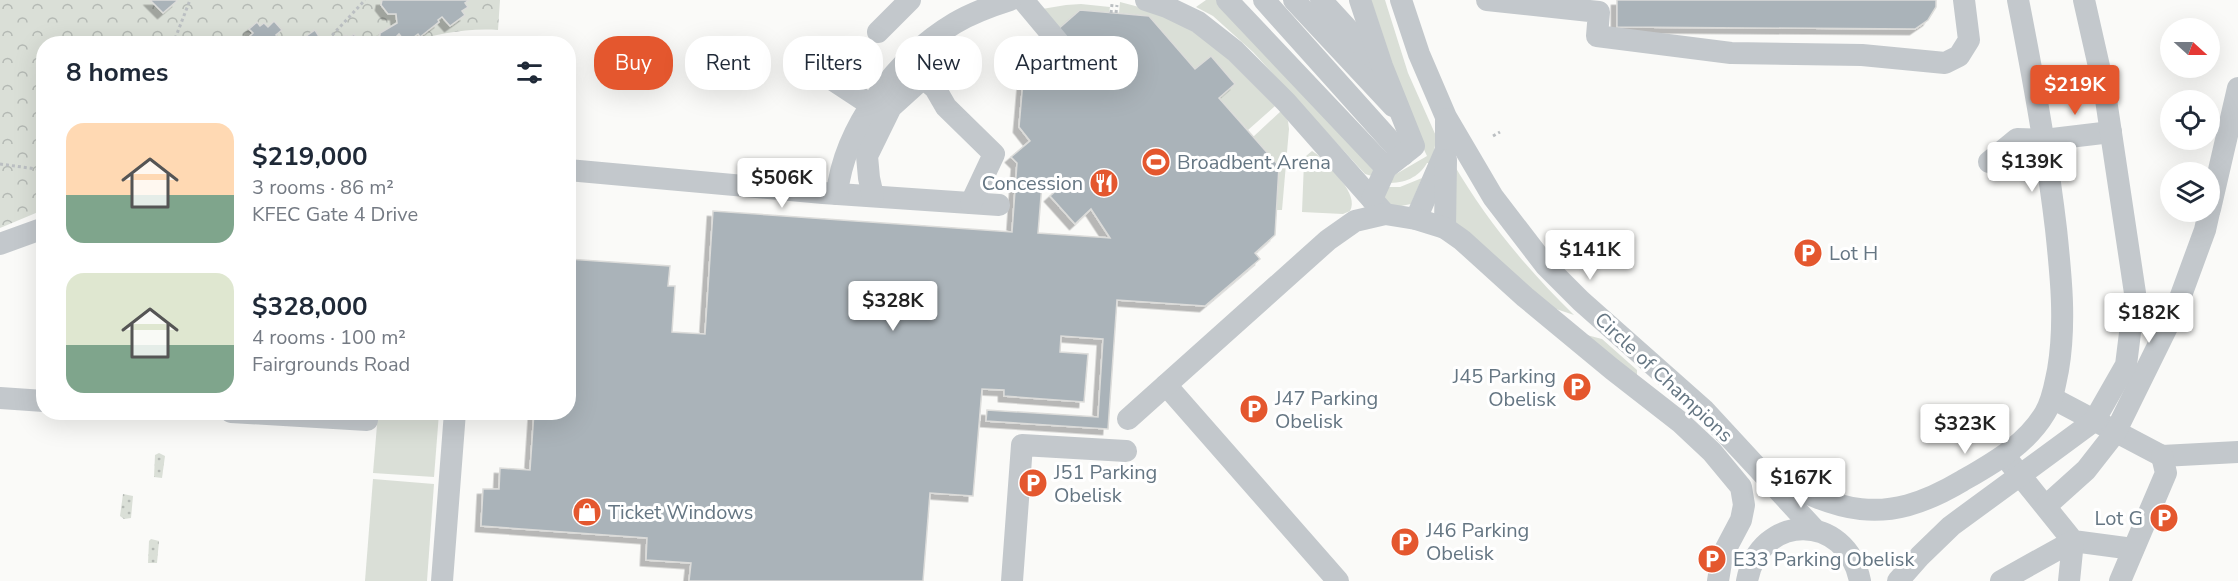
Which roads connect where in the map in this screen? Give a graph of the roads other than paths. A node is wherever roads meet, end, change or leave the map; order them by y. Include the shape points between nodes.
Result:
1 (910, 0) edge
2 (1010, 0) edge
3 (1023, 0) edge
4 (1146, 0) edge
5 (1227, 0) edge
6 (1264, 0) edge
7 (1294, 0) edge
8 (1321, 0) edge
9 (1401, 0) edge
10 (1487, 0) edge
11 (1964, 0) edge
12 (2018, 0) edge
13 (2084, 0) edge
14 (1359, 4) edge
15 (1188, 7) edge
16 (878, 32) dead end
17 (1053, 36) edge
18 (1382, 66) junction
19 (2238, 88) edge
20 (848, 90) edge
21 (871, 105) junction
22 (1403, 116) junction
23 (1446, 117) junction
24 (2110, 132) junction
25 (2044, 140) junction
26 (1446, 150) junction
27 (1395, 161) junction
28 (1989, 162) dead end
29 (2220, 164) edge
30 (576, 171) edge
31 (837, 194) junction
32 (873, 196) junction
33 (971, 203) junction
34 (999, 205) dead end
35 (1379, 207) junction
36 (1416, 219) junction
37 (2207, 222) edge
38 (1445, 228) junction
39 (36, 231) edge
40 (0, 244) edge
41 (1554, 320) junction
42 (1626, 340) junction
43 (1657, 368) junction
44 (1167, 385) junction
45 (1637, 389) junction
46 (0, 398) edge
47 (2052, 398) junction
48 (36, 400) edge
49 (1128, 419) dead end
50 (454, 420) edge
51 (2094, 421) junction
52 (2115, 433) junction
53 (1126, 451) dead end
54 (2238, 452) edge
55 (2004, 456) junction
56 (2162, 456) junction
57 (1762, 472) junction
58 (2019, 476) junction
59 (2046, 506) junction
60 (1815, 530) junction
61 (2073, 541) junction
62 (2133, 549) junction
63 (442, 581) edge
64 (1012, 581) edge
65 (1338, 581) edge
66 (1718, 581) edge
67 (1747, 581) edge
68 (1860, 581) edge
69 (1898, 581) edge
70 (2001, 581) edge
71 (2069, 581) edge
72 (2120, 581) edge

1 - 16 street
2 - 21 street via 954,23 895,73
3 - 17 street
4 - 15 street
5 - 27 street
6 - 27 street
7 - 22 street
8 - 18 street
9 - 23 street, Circle of Champions
10 - 11 street via 1599,12 1597,36 1731,53 1862,55 1945,63 1959,56 1969,40
12 - 25 street
13 - 24 street
14 - 18 street
15 - 35 street via 1198,22 1235,51 1286,102
18 - 22 street
19 - 29 street
20 - 21 street
21 - 31 street via 839,174
22 - 27 street via 1414,147
23 - 26 street
23 - 42 street, Circle of Champions via 1493,196 1546,266
24 - 25 street
24 - 51 street via 2135,293 2126,365
25 - 28 street via 2017,139
25 - 47 street via 2062,309 2062,345
26 - 36 street
26 - 38 street
27 - 35 street
30 - 31 street
31 - 32 street
32 - 33 street
32 - 33 street via 867,156 891,107 923,78 994,154
33 - 34 street
35 - 36 street
35 - 44 street via 1328,240
36 - 38 street
37 - 52 street via 2176,309
38 - 41 street
39 - 40 street
41 - 42 street
41 - 45 street
42 - 43 street, Circle of Champions
43 - 45 street
43 - 57 street, Circle of Champions via 1704,410
44 - 49 street
44 - 65 street
45 - 66 street via 1712,452 1741,487 1741,520 1722,556
46 - 48 street
47 - 51 street
47 - 55 street via 2038,424
50 - 63 street
51 - 52 street
51 - 58 street
52 - 56 street
52 - 59 street via 2086,470
53 - 64 street via 1022,445
54 - 56 street
55 - 57 street via 1925,501 1892,510 1846,508
55 - 58 street
56 - 62 street via 2166,473
57 - 60 street, Circle of Champions
58 - 59 street
58 - 69 street via 1952,526
59 - 61 street
60 - 67 street via 1796,529 1763,546 1752,562
60 - 68 street via 1833,537 1847,549 1857,565
61 - 62 street
61 - 70 street
61 - 71 street
62 - 72 street

